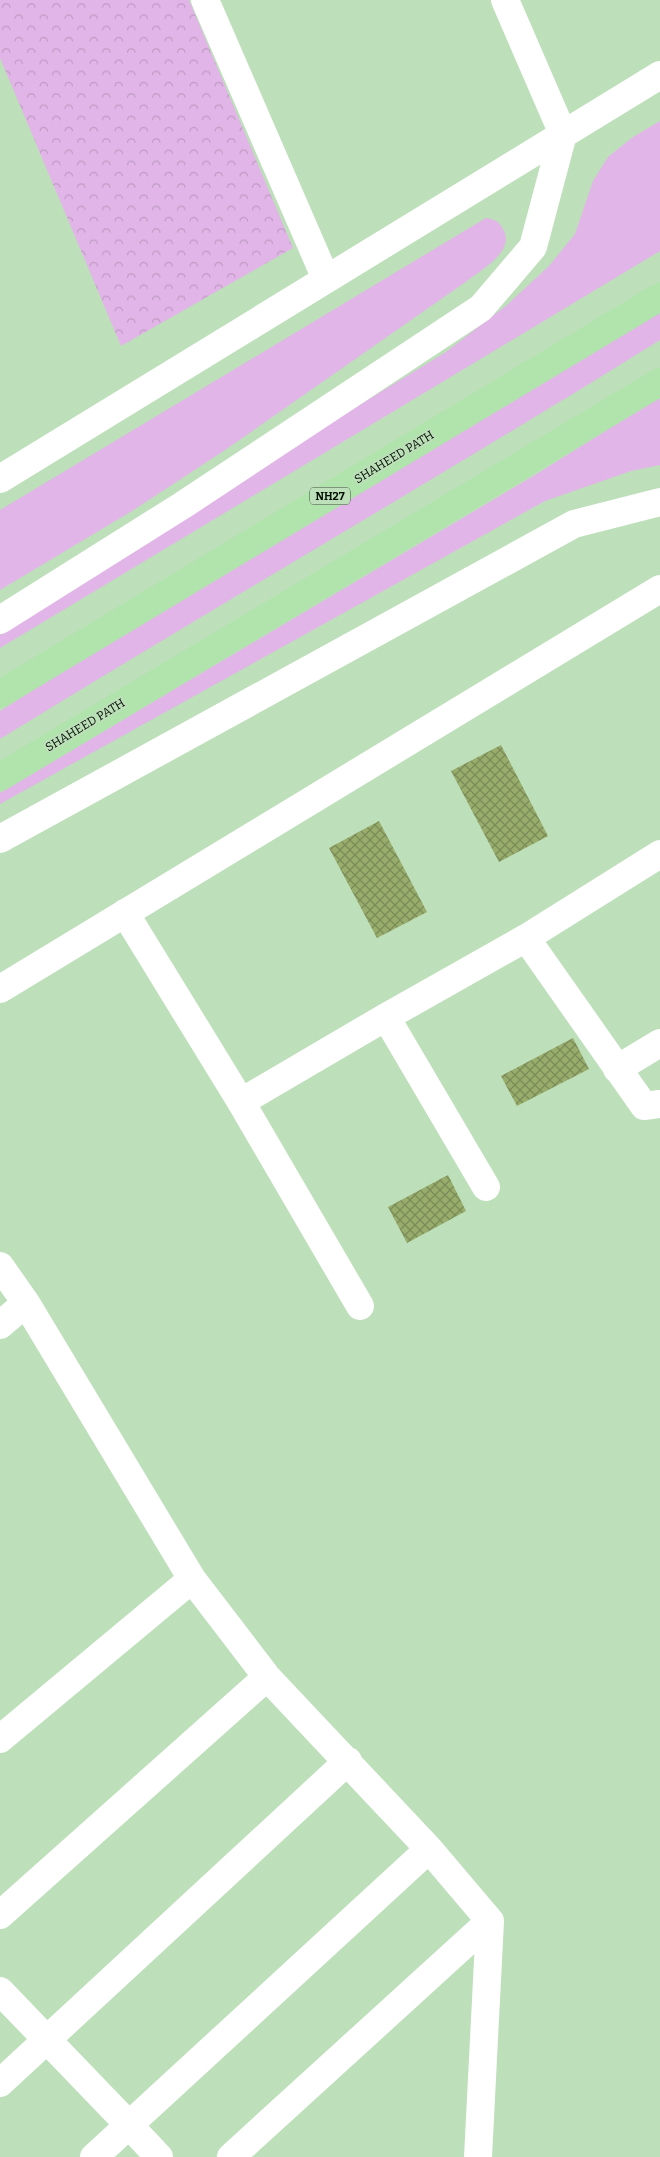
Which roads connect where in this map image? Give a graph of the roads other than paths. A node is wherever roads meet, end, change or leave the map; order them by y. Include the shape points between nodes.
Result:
1 (205, 0) edge
2 (505, 0) edge
3 (660, 75) edge
4 (563, 134) junction
5 (326, 279) junction
6 (660, 297) edge
7 (660, 382) edge
8 (0, 479) edge
9 (660, 502) edge
10 (660, 589) edge
11 (0, 620) edge
12 (0, 694) edge
13 (0, 777) edge
14 (0, 839) edge
15 (660, 854) edge
16 (125, 913) junction
17 (526, 938) junction
18 (0, 988) edge
19 (386, 1017) junction
20 (660, 1043) edge
21 (617, 1069) junction
22 (241, 1102) junction
23 (660, 1104) edge
24 (486, 1187) dead end
25 (0, 1266) edge
26 (26, 1304) junction
27 (360, 1306) dead end
28 (0, 1325) edge
29 (192, 1579) junction
30 (267, 1677) junction
31 (0, 1739) edge
32 (348, 1761) junction
33 (429, 1849) junction
34 (0, 1915) edge
35 (490, 1921) junction
36 (0, 1991) edge
37 (47, 2040) junction
38 (0, 2083) edge
39 (129, 2125) junction
40 (94, 2157) edge
41 (159, 2157) edge
42 (231, 2157) edge
43 (478, 2157) edge

1 - 5 street
2 - 4 street
3 - 4 street
4 - 5 street
4 - 11 street via 533,247 481,308 183,505
5 - 8 street
6 - 12 highway, SHAHEED PATH / NH27
7 - 13 highway, SHAHEED PATH
9 - 14 street via 574,524
10 - 16 street
15 - 17 street
16 - 18 street
16 - 22 street
17 - 19 street
17 - 21 street
19 - 22 street
19 - 24 street
20 - 21 street
21 - 23 street via 644,1106
22 - 27 street
25 - 26 street
26 - 28 street
26 - 29 street
29 - 30 street
29 - 31 street
30 - 32 street
30 - 34 street
32 - 33 street
32 - 37 street
33 - 35 street
33 - 39 street
35 - 42 street
35 - 43 street
36 - 37 street
37 - 38 street
37 - 39 street
39 - 40 street
39 - 41 street

